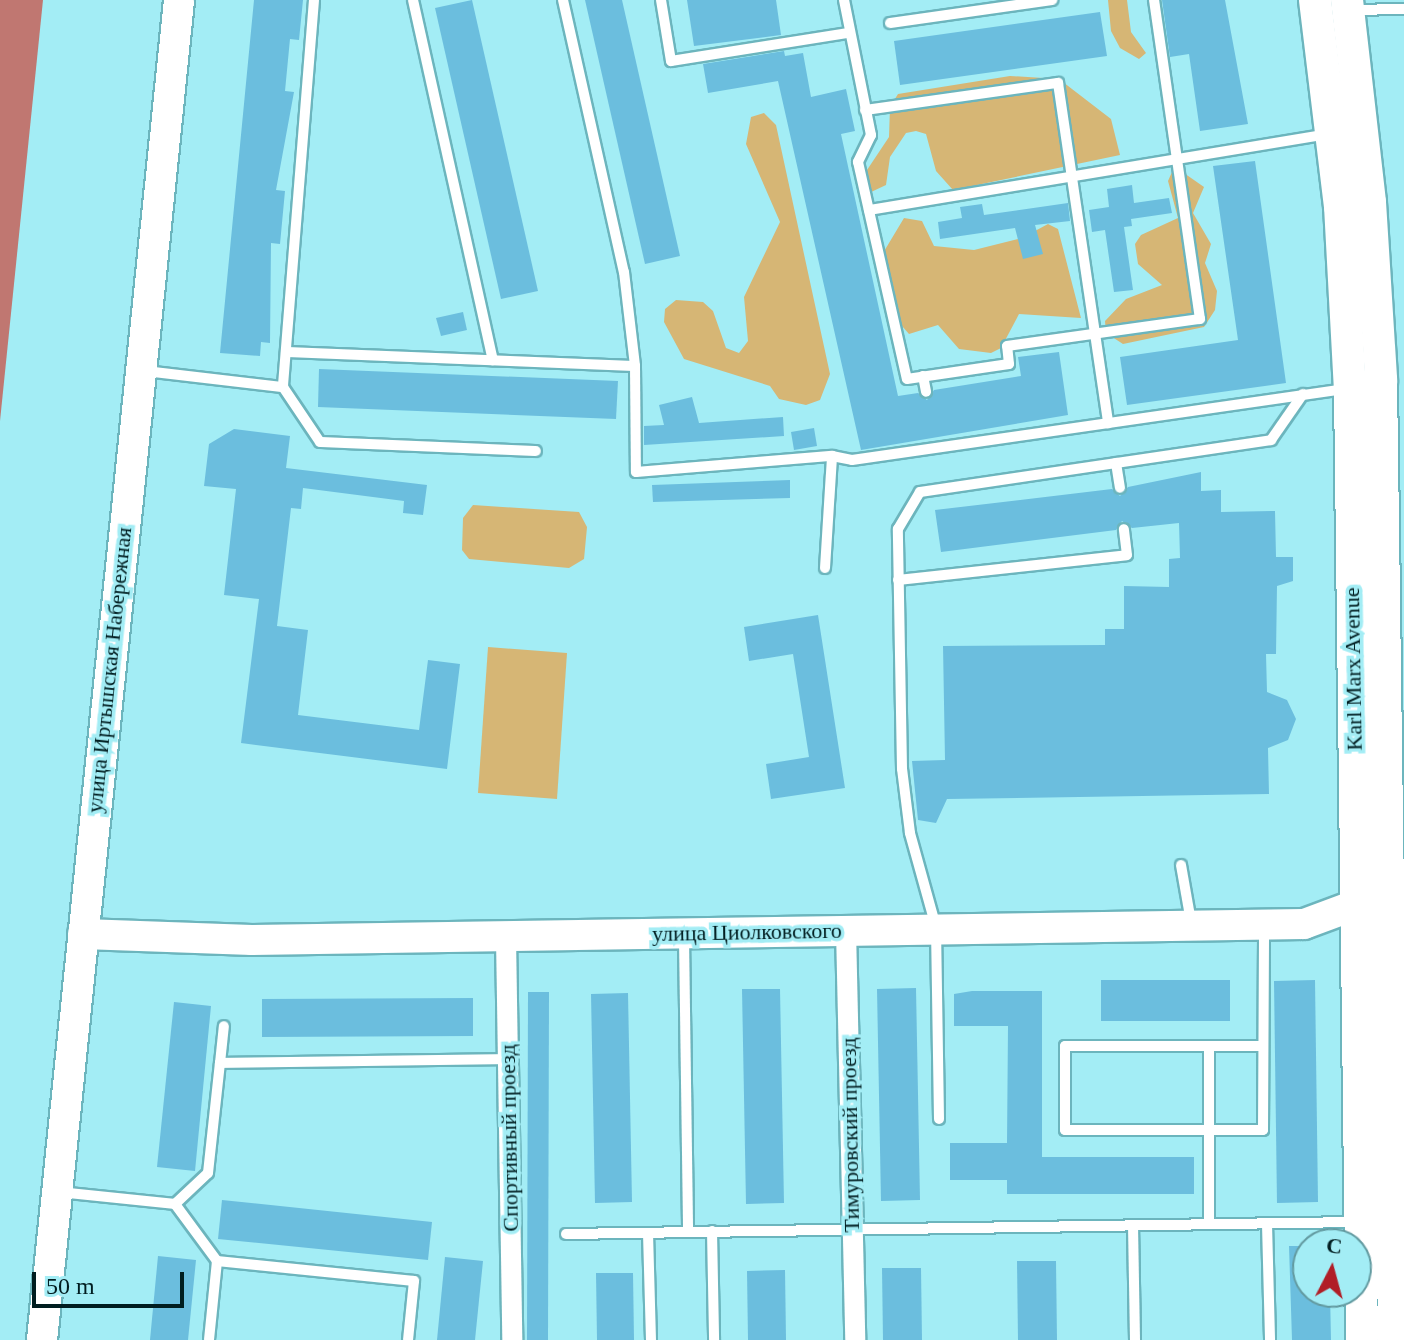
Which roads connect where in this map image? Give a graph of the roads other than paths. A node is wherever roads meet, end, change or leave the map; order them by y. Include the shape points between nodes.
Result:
1 (179, 0) edge
2 (314, 0) edge
3 (413, 0) edge
4 (563, 0) edge
5 (661, 0) edge
6 (844, 0) edge
7 (1052, 0) edge
8 (1154, 0) edge
9 (1315, 0) edge
10 (1348, 5) edge
11 (1404, 9) edge
12 (890, 23) dead end
13 (847, 33) junction
14 (865, 110) junction
15 (1347, 132) junction
16 (1177, 159) junction
17 (1071, 177) junction
18 (869, 210) junction
19 (1093, 334) junction
20 (286, 352) junction
21 (493, 360) junction
22 (635, 366) junction
23 (140, 370) junction
24 (923, 376) junction
25 (283, 387) junction
26 (1374, 387) junction
27 (926, 392) dead end
28 (1303, 394) junction
29 (1108, 423) junction
30 (536, 451) dead end
31 (832, 456) junction
32 (1116, 463) junction
33 (1120, 488) dead end
34 (1124, 529) dead end
35 (825, 568) dead end
36 (898, 580) junction
37 (1181, 865) dead end
38 (1395, 890) edge
39 (1356, 906) junction
40 (1191, 924) junction
41 (1264, 924) junction
42 (936, 927) junction
43 (846, 930) junction
44 (83, 934) junction
45 (684, 934) junction
46 (506, 937) junction
47 (224, 1026) dead end
48 (1209, 1046) junction
49 (1263, 1046) junction
50 (508, 1059) junction
51 (220, 1063) junction
52 (939, 1119) dead end
53 (1209, 1130) junction
54 (57, 1192) junction
55 (175, 1204) junction
56 (1361, 1222) junction
57 (1209, 1224) junction
58 (1267, 1224) junction
59 (1133, 1225) junction
60 (852, 1229) junction
61 (712, 1231) junction
62 (688, 1232) junction
63 (648, 1233) junction
64 (566, 1234) dead end
65 (217, 1261) junction
66 (1398, 1291) edge
67 (42, 1340) edge
68 (209, 1340) edge
69 (408, 1340) edge
70 (512, 1340) edge
71 (651, 1340) edge
72 (714, 1340) edge
73 (855, 1340) edge
74 (1135, 1340) edge
75 (1270, 1340) edge
76 (1362, 1340) edge
77 (1394, 1340) edge

1 - 23 main road, улица Иртышская Набережная
2 - 20 lane
3 - 21 lane
4 - 22 lane via 624,272
5 - 13 lane via 671,61
6 - 13 lane
7 - 12 lane
8 - 16 lane
9 - 15 main road, Karl Marx Avenue
10 - 11 lane
10 - 15 main road, Karl Marx Avenue
13 - 14 lane
14 - 17 lane via 1058,83
14 - 18 lane via 871,135 858,162
15 - 16 lane
15 - 26 main road, Karl Marx Avenue
16 - 17 lane
16 - 19 lane via 1200,319
17 - 18 lane
17 - 19 lane
18 - 24 lane via 907,379
19 - 24 lane via 1007,346 1009,364
19 - 29 lane
20 - 21 lane
20 - 25 lane
21 - 22 lane
22 - 31 lane via 636,472
23 - 25 lane
23 - 44 main road, улица Иртышская Набережная
24 - 27 lane
25 - 30 lane via 320,442
26 - 28 lane
26 - 38 main road, Karl Marx Avenue
26 - 39 main road, Karl Marx Avenue
28 - 29 lane
28 - 32 lane via 1271,440
29 - 31 lane via 935,442 852,460
31 - 35 lane
32 - 33 lane
32 - 36 lane via 920,492 898,529
34 - 36 lane via 1127,555
36 - 42 lane via 902,769 910,833
37 - 40 lane
38 - 39 main road, улица Циолковского
38 - 66 main road, Karl Marx Avenue
39 - 41 main road, улица Циолковского via 1304,924
39 - 56 main road, Karl Marx Avenue
40 - 41 main road, улица Циолковского
40 - 42 main road, улица Циолковского
41 - 49 lane
42 - 43 main road, улица Циолковского
42 - 52 lane
43 - 45 main road, улица Циолковского
43 - 60 street, Тимуровский проезд
44 - 46 main road, улица Циолковского
44 - 54 main road, улица Иртышская Набережная
45 - 46 main road, улица Циолковского
45 - 62 lane
46 - 50 street, Спортивный проезд
47 - 51 lane
48 - 49 lane
48 - 53 lane
48 - 53 lane via 1065,1046 1065,1130
49 - 53 lane via 1263,1130
50 - 51 lane
50 - 70 street, Спортивный проезд
51 - 55 lane via 208,1173
53 - 57 lane
54 - 55 lane
54 - 67 main road, улица Иртышская Набережная
55 - 65 lane
56 - 58 lane
56 - 76 main road, Karl Marx Avenue
57 - 58 lane
57 - 59 lane
58 - 75 lane
59 - 60 lane
59 - 74 lane
60 - 61 lane
60 - 73 street, Тимуровский проезд
61 - 62 lane
61 - 72 lane
62 - 63 lane
63 - 64 lane
63 - 71 lane
65 - 68 lane
65 - 69 lane via 414,1281
66 - 77 main road, Karl Marx Avenue

